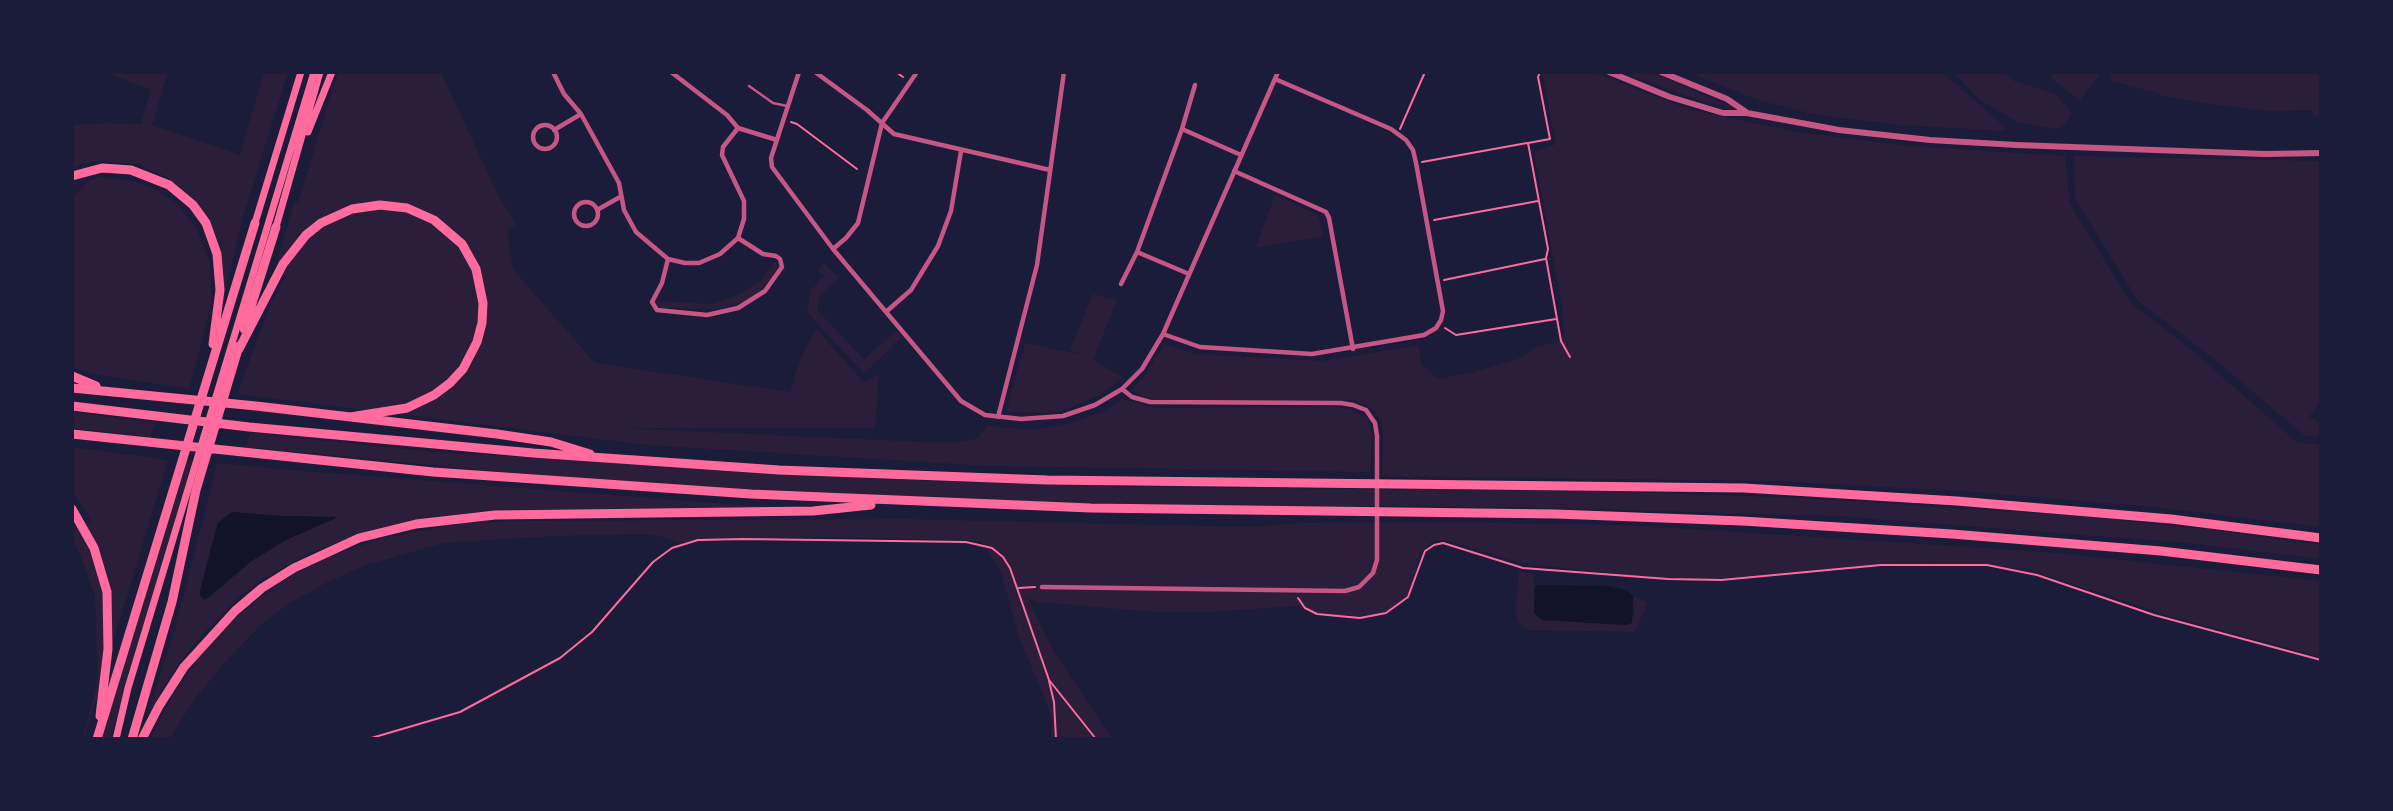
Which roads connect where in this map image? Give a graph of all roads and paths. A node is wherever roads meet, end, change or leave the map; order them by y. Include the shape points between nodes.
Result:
1 (301, 72) edge
2 (314, 72) edge
3 (320, 72) edge
4 (332, 72) edge
5 (553, 72) edge
6 (671, 72) edge
7 (799, 72) edge
8 (815, 72) edge
9 (896, 72) edge
10 (917, 72) edge
11 (1064, 72) edge
12 (1278, 72) edge
13 (1425, 72) edge
14 (1540, 72) edge
15 (1609, 72) edge
16 (1661, 72) edge
17 (1275, 79) junction
18 (909, 82) junction
19 (1195, 85) dead end
20 (749, 86) dead end
21 (788, 106) junction
22 (1747, 113) junction
23 (581, 114) junction
24 (783, 120) junction
25 (882, 122) junction
26 (738, 128) junction
27 (1182, 129) junction
28 (554, 130) junction
29 (1398, 133) junction
30 (776, 140) junction
31 (1528, 143) junction
32 (300, 148) junction
33 (961, 151) junction
34 (2321, 153) edge
35 (1241, 155) junction
36 (1416, 163) junction
37 (857, 169) dead end
38 (1051, 170) junction
39 (1234, 171) junction
40 (72, 176) edge
41 (620, 197) junction
42 (1539, 201) junction
43 (597, 210) junction
44 (1427, 221) junction
45 (255, 223) joint
46 (276, 227) joint
47 (738, 238) junction
48 (833, 249) junction
49 (1137, 252) junction
50 (1546, 258) junction
51 (668, 259) junction
52 (1189, 274) junction
53 (1438, 281) junction
54 (1121, 284) dead end
55 (887, 311) junction
56 (1557, 319) junction
57 (1439, 324) junction
58 (1163, 334) junction
59 (239, 349) junction
60 (1353, 349) junction
61 (1570, 357) dead end
62 (210, 365) junction
63 (72, 376) edge
64 (72, 388) edge
65 (1122, 389) junction
66 (104, 390) junction
67 (72, 406) edge
68 (350, 417) junction
69 (998, 418) junction
70 (72, 434) edge
71 (608, 459) junction
72 (904, 502) junction
73 (72, 509) edge
74 (2321, 538) edge
75 (2321, 570) edge
76 (1042, 587) joint
77 (1018, 588) junction
78 (1297, 590) junction
79 (2321, 660) edge
80 (1049, 680) junction
81 (97, 739) edge
82 (116, 739) edge
83 (132, 739) edge
84 (142, 739) edge
85 (368, 739) edge
86 (1056, 739) edge
87 (1096, 739) edge

1 - 45 main road
2 - 82 main road
3 - 32 main road
4 - 32 main road
5 - 23 street
6 - 26 street
7 - 21 street
8 - 25 street
9 - 18 path
10 - 18 street
11 - 38 street
12 - 17 street
13 - 29 path
14 - 31 path via 1550,139
15 - 22 street via 1723,113
16 - 22 street via 1727,99
17 - 29 street
17 - 35 street
18 - 25 street
19 - 27 street
20 - 21 lane via 773,103
21 - 24 street
22 - 34 street via 1930,140
23 - 28 street
23 - 41 street via 619,183
24 - 30 street
24 - 37 path via 797,124
25 - 33 street via 894,134
25 - 48 street via 858,223
26 - 30 street
26 - 47 street via 722,155 744,201
27 - 35 street
27 - 49 street
28 - 28 street via 555,142 550,147 536,145 537,128 544,125
29 - 36 street via 1413,150
30 - 48 street via 772,167
31 - 36 path
31 - 42 path
32 - 46 main road
33 - 38 street
33 - 55 street via 951,211 938,246 911,290
35 - 39 street
36 - 44 street
38 - 69 street via 1037,265
39 - 52 street
39 - 60 street via 1326,212
40 - 62 highway via 103,168 141,173 169,185 200,214 211,233 219,266
41 - 43 street
41 - 51 street via 636,232
42 - 44 path
42 - 50 path
43 - 43 street via 589,202 581,203 575,209 576,220 585,226 593,224
44 - 53 street
45 - 62 highway
46 - 59 highway
47 - 51 street via 720,254 699,263
47 - 51 street via 763,254 776,256 782,267 765,291 738,308 707,315 657,310 653,297
48 - 55 street
49 - 52 street
49 - 54 street
50 - 53 path
50 - 56 path
52 - 58 street
53 - 57 street via 1443,311
55 - 69 street via 961,401 972,410
56 - 57 path via 1456,335
56 - 61 path
57 - 60 street via 1424,335
58 - 60 street via 1200,347 1312,354
58 - 65 street via 1142,369
59 - 68 highway via 283,264 321,223 352,209 380,205 407,208 434,220 461,244 476,269 483,303 477,342 463,369 434,395 407,408
59 - 83 highway via 196,490 170,611
62 - 81 highway
63 - 66 highway
64 - 66 highway
65 - 69 street via 1063,416
65 - 78 street via 1150,402 1353,405 1371,415 1377,443 1373,573 1359,587
66 - 68 highway
67 - 71 highway
68 - 71 highway via 551,442
70 - 72 highway via 533,480
71 - 74 highway via 1047,480 1744,488 2158,517
72 - 75 highway via 1556,513 1742,521 2161,551
72 - 84 highway via 813,511 495,515 431,521 376,533 309,560 246,601 184,667
73 - 81 highway via 94,548 107,592 108,649
76 - 77 path
76 - 78 street
77 - 80 path
77 - 85 path via 1006,560 988,546 974,543 686,542 657,558 592,632 560,658 460,712
78 - 79 path via 1299,602 1317,614 1360,618 1386,614 1408,597 1425,551 1443,543 1523,568 1668,579 1721,580 1881,565 1987,565 2027,572 2154,615
80 - 86 path
80 - 87 path

